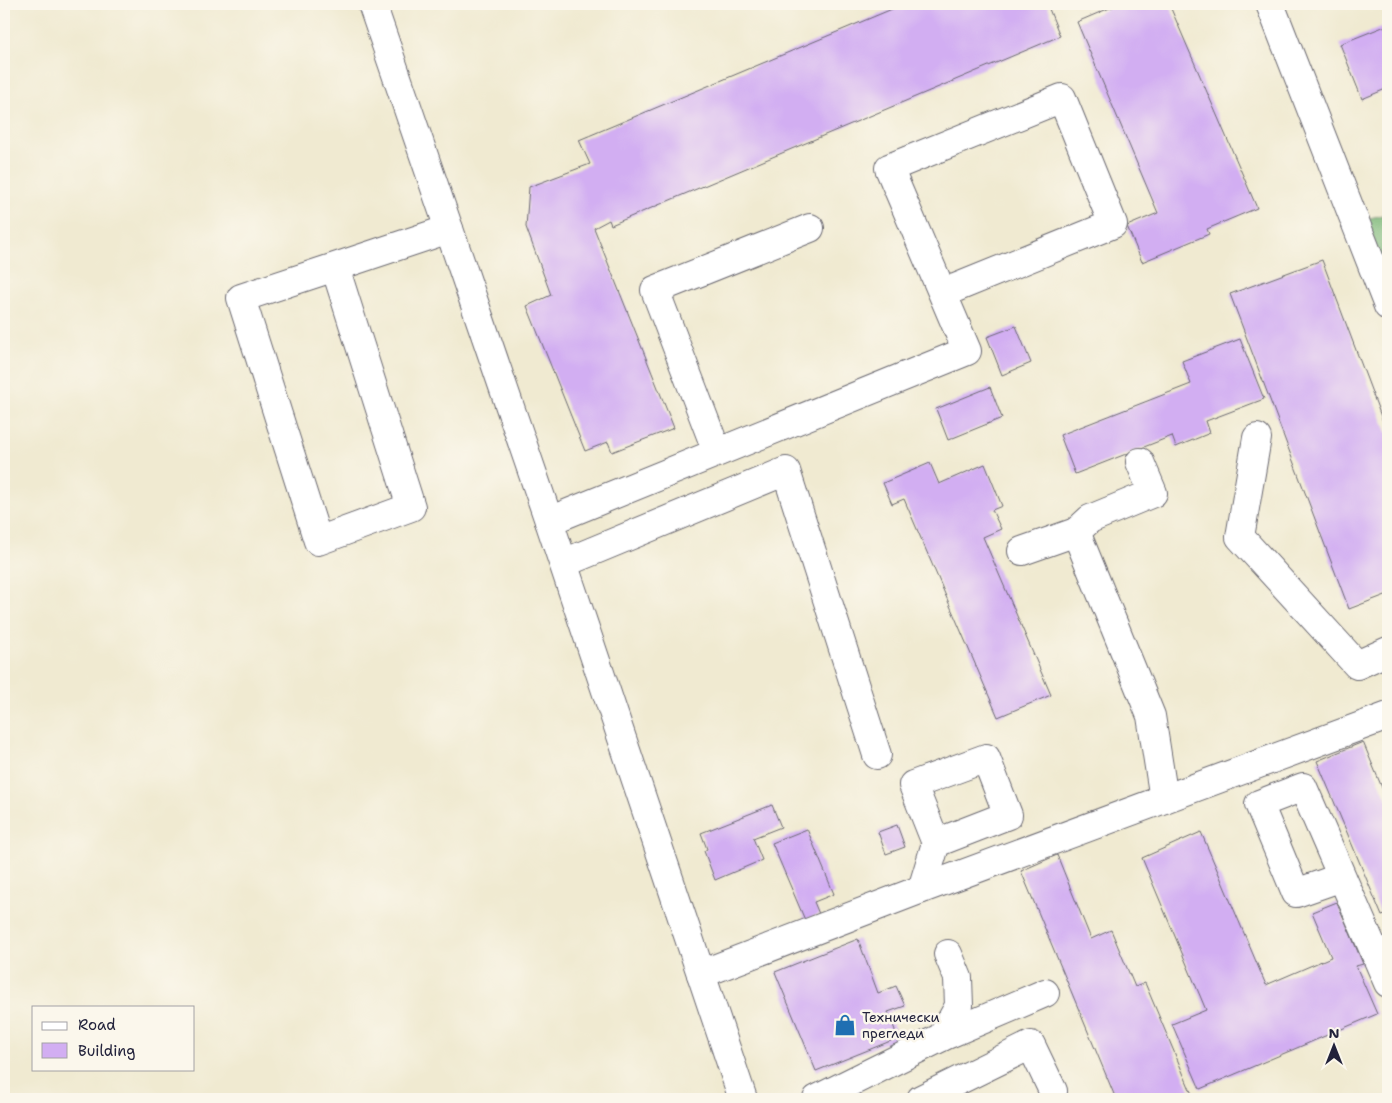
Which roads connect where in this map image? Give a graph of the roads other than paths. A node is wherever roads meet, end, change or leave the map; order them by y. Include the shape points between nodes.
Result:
1 (372, 4) edge
2 (1270, 4) edge
3 (810, 228) dead end
4 (449, 230) junction
5 (335, 268) junction
6 (943, 293) junction
7 (1388, 306) edge
8 (1257, 438) dead end
9 (717, 452) junction
10 (1140, 462) dead end
11 (550, 520) junction
12 (1076, 532) junction
13 (1022, 552) dead end
14 (564, 562) junction
15 (1388, 651) edge
16 (1388, 716) edge
17 (877, 754) dead end
18 (1164, 799) junction
19 (936, 842) dead end
20 (1342, 877) dead end
21 (922, 889) junction
22 (948, 954) dead end
23 (1383, 956) edge
24 (701, 974) junction
25 (1388, 984) edge
26 (1045, 992) dead end
27 (942, 1037) junction
28 (1053, 1091) dead end
29 (743, 1099) edge
30 (817, 1099) edge
31 (921, 1099) edge

1 - 4 lane
2 - 7 lane
3 - 9 lane via 655,290
4 - 5 lane
4 - 11 lane
5 - 5 lane via 241,298 318,541 411,507
6 - 6 lane via 1113,224 1062,98 889,168
6 - 9 lane via 967,351
8 - 15 lane via 1240,537 1357,665
9 - 11 lane
10 - 12 lane via 1153,493 1090,519
11 - 14 lane
12 - 13 lane
12 - 18 lane via 1151,716
14 - 17 lane via 786,471
14 - 24 lane
16 - 18 lane
18 - 21 lane
19 - 21 lane
20 - 23 lane
21 - 24 lane
22 - 27 lane via 958,978 959,1006
23 - 25 lane
24 - 29 lane
26 - 27 lane
27 - 30 lane
28 - 31 lane via 1031,1045

